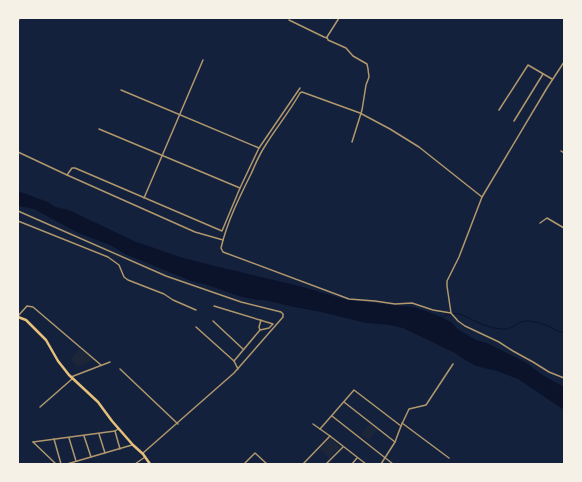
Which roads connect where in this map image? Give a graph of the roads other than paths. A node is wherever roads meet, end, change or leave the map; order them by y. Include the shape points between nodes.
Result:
1 (19, 18) edge
2 (339, 18) edge
3 (289, 20) dead end
4 (18, 22) edge
5 (327, 38) junction
6 (203, 60) dead end
7 (564, 62) edge
8 (543, 74) junction
9 (552, 79) junction
10 (300, 88) dead end
11 (121, 90) dead end
12 (499, 110) dead end
13 (360, 113) junction
14 (180, 115) junction
15 (514, 120) dead end
16 (98, 130) dead end
17 (352, 142) dead end
18 (259, 148) junction
19 (561, 151) dead end
20 (18, 152) edge
21 (564, 153) edge
22 (162, 156) junction
23 (67, 175) junction
24 (240, 188) junction
25 (482, 197) junction
26 (144, 198) junction
27 (18, 211) edge
28 (18, 221) edge
29 (540, 223) dead end
30 (564, 228) edge
31 (223, 240) junction
32 (214, 306) dead end
33 (196, 310) dead end
34 (451, 313) junction
35 (18, 316) edge
36 (261, 320) junction
37 (214, 321) dead end
38 (196, 327) dead end
39 (260, 330) junction
40 (243, 349) junction
41 (234, 361) junction
42 (110, 362) dead end
43 (453, 364) dead end
44 (101, 365) junction
45 (238, 369) junction
46 (120, 370) dead end
47 (72, 378) junction
48 (564, 378) edge
49 (344, 402) junction
50 (40, 407) dead end
51 (332, 416) junction
52 (402, 423) junction
53 (178, 424) junction
54 (313, 424) dead end
55 (401, 426) junction
56 (118, 429) junction
57 (320, 429) junction
58 (115, 431) junction
59 (99, 433) junction
60 (84, 435) junction
61 (330, 436) junction
62 (69, 437) junction
63 (54, 439) junction
64 (395, 442) junction
65 (133, 445) junction
66 (343, 447) junction
67 (120, 449) junction
68 (105, 453) junction
69 (144, 455) junction
70 (90, 457) junction
71 (357, 458) junction
72 (386, 458) junction
73 (449, 458) dead end
74 (76, 461) junction
75 (245, 463) dead end
76 (56, 464) edge
77 (61, 464) edge
78 (67, 464) edge
79 (135, 464) edge
80 (150, 464) edge
81 (267, 464) edge
82 (303, 464) edge
83 (326, 464) edge
84 (352, 464) edge
85 (366, 464) edge
86 (381, 464) edge
87 (393, 464) edge

1 - 4 street
2 - 5 street
3 - 5 street
5 - 13 street via 346,48 367,65 369,77
6 - 14 street
7 - 9 street
8 - 9 street
8 - 12 street via 528,65
8 - 15 street
9 - 25 street
10 - 18 street
11 - 14 street
13 - 17 street
13 - 25 street via 419,147
13 - 31 street via 300,92 263,148
14 - 18 street
14 - 22 street
16 - 22 street
18 - 24 street
19 - 21 street
20 - 23 street
22 - 24 street
22 - 26 street
23 - 26 street via 74,168
23 - 31 street via 196,232
24 - 26 street via 222,231
25 - 34 street via 447,281
27 - 45 street via 196,288 281,312 283,317
28 - 33 street via 108,257 116,261 128,280
29 - 30 street via 547,218
31 - 34 street via 223,252 349,299 395,304 412,303
32 - 36 street
34 - 48 street via 458,322
35 - 44 street via 27,306 33,306
35 - 47 main road via 26,320 46,340
36 - 39 street
36 - 39 street via 273,324 270,328
37 - 40 street
38 - 41 street
39 - 40 street
40 - 41 street
41 - 45 street
42 - 44 street
43 - 52 street via 427,404 410,409
44 - 47 street
45 - 53 street
46 - 53 street
47 - 50 street
47 - 56 main road via 98,402
49 - 51 street
49 - 55 street via 355,390
49 - 64 street
51 - 57 street
51 - 72 street
52 - 55 street
52 - 73 street
53 - 69 street
54 - 57 street
55 - 64 street
56 - 58 street
56 - 65 main road
57 - 61 street
58 - 59 street
58 - 67 street
59 - 60 street
59 - 68 street
60 - 62 street
60 - 70 street
61 - 66 street
61 - 82 street
62 - 63 street
62 - 74 street
63 - 76 street via 33,442
63 - 77 street
64 - 72 street
65 - 67 street
65 - 69 main road
66 - 71 street
66 - 83 street
67 - 68 street
68 - 70 street
69 - 79 street
69 - 80 main road
70 - 74 street
71 - 84 street
71 - 85 street
72 - 86 street
72 - 87 street
74 - 78 street
75 - 81 street via 255,453

